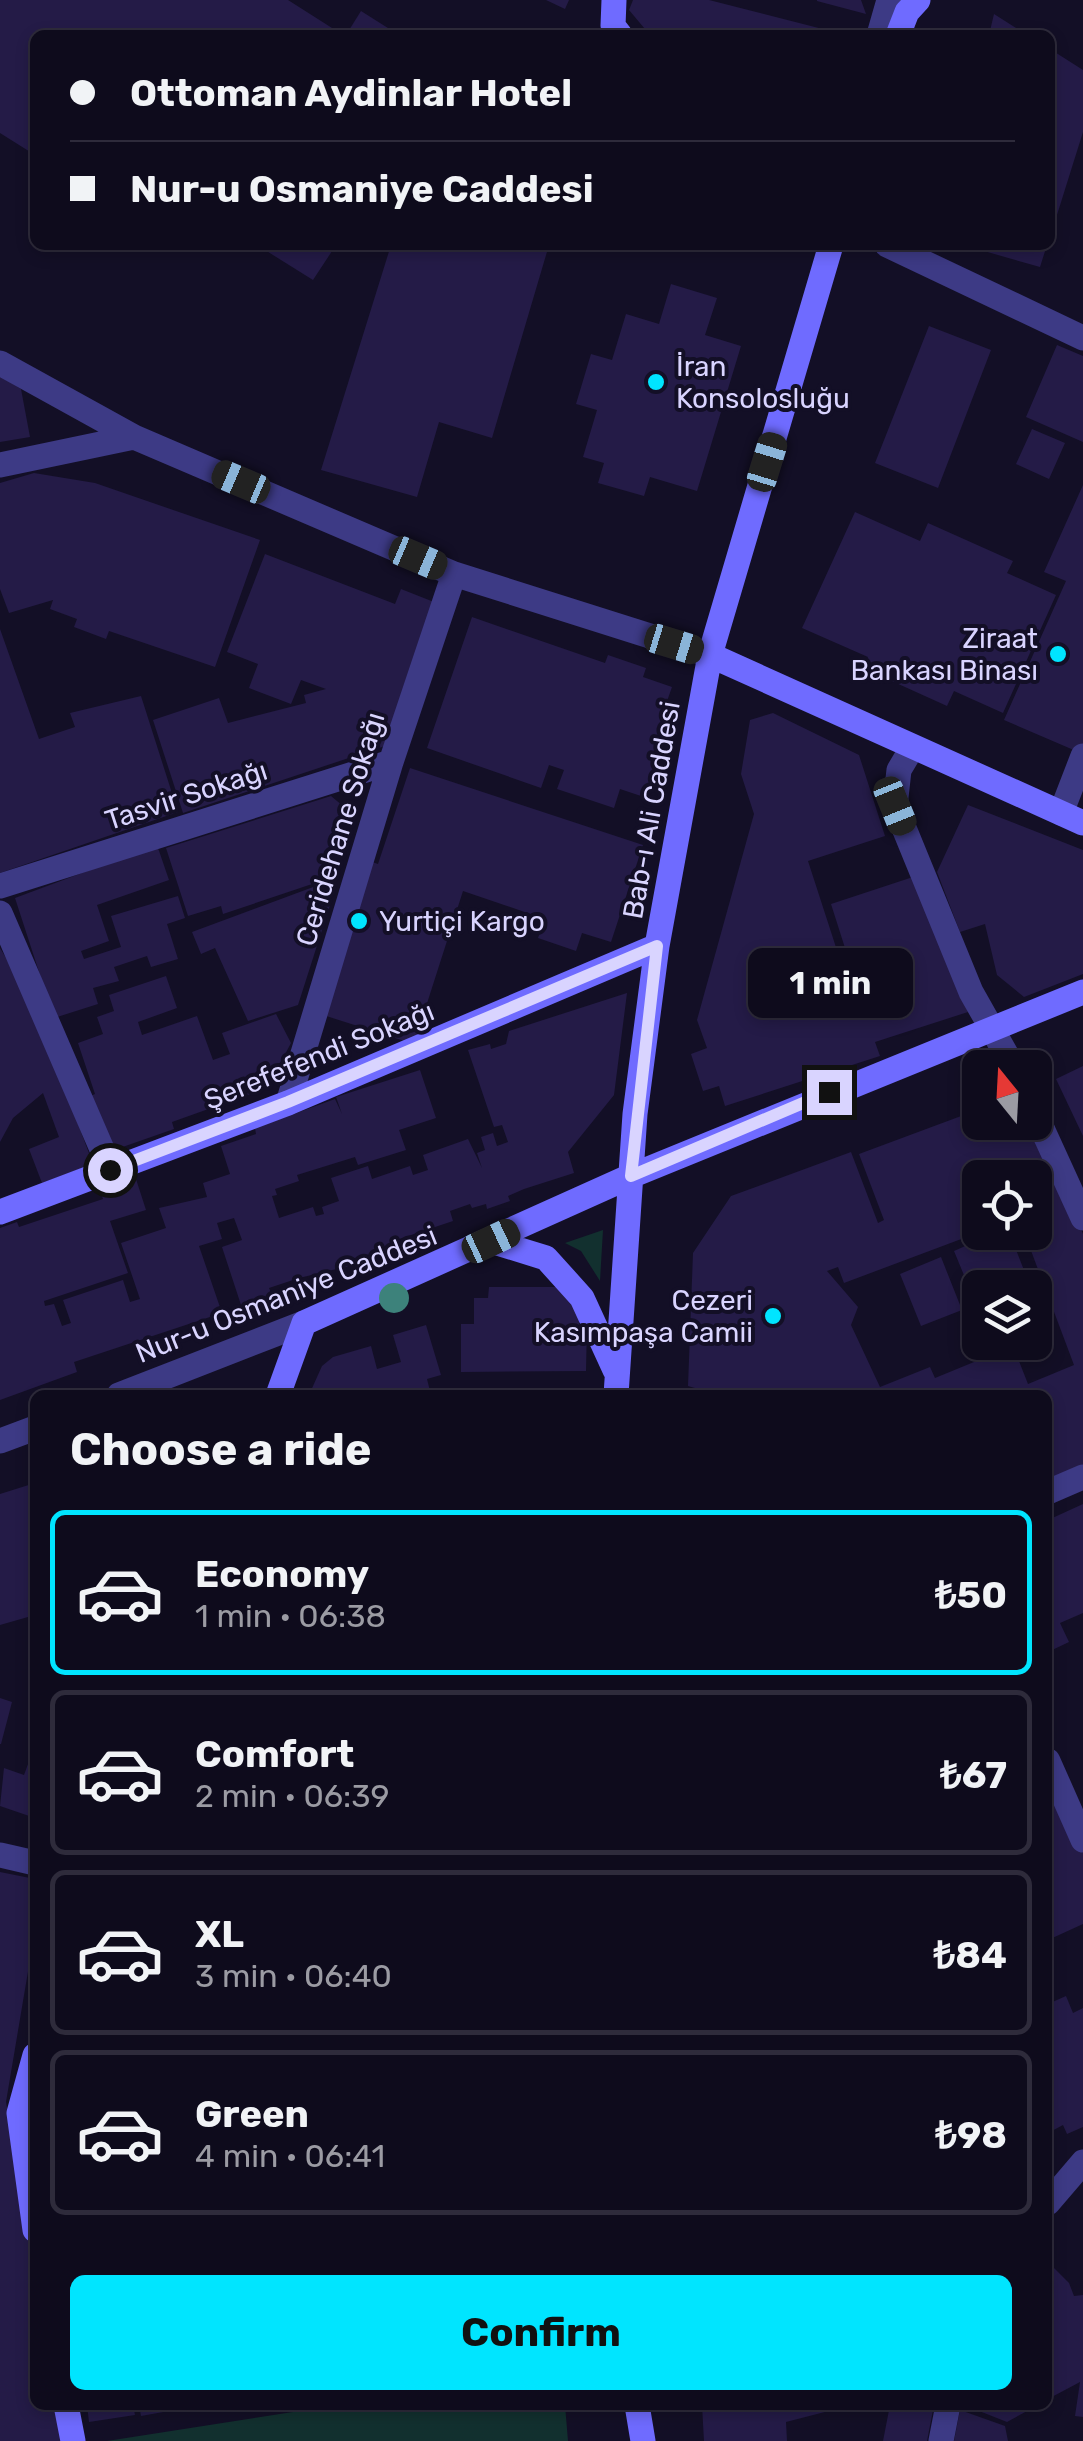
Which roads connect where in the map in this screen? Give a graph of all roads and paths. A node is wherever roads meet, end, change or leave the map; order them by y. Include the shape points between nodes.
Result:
1 (614, 0) edge
2 (889, 0) edge
3 (918, 0) edge
4 (617, 30) edge
5 (880, 30) edge
6 (900, 30) edge
7 (830, 250) edge
8 (898, 250) edge
9 (1083, 338) edge
10 (0, 363) edge
11 (134, 437) junction
12 (0, 465) edge
13 (454, 574) junction
14 (710, 655) junction
15 (912, 748) junction
16 (1083, 756) edge
17 (390, 762) junction
18 (1072, 818) edge
19 (0, 886) edge
20 (0, 913) edge
21 (657, 946) junction
22 (1083, 992) edge
23 (990, 1028) junction
24 (1003, 1050) edge
25 (288, 1102) junction
26 (1047, 1140) edge
27 (110, 1170) junction
28 (631, 1176) junction
29 (0, 1212) edge
30 (1083, 1218) edge
31 (491, 1241) junction
32 (304, 1323) junction
33 (616, 1384) edge
34 (132, 1390) edge
35 (280, 1390) edge
36 (30, 1430) edge
37 (0, 1441) edge
38 (1083, 1477) edge
39 (1052, 1490) edge
40 (1052, 1770) edge
41 (1083, 1840) edge
42 (0, 1855) edge
43 (30, 1862) edge
44 (30, 2073) edge
45 (1083, 2162) edge
46 (30, 2193) edge
47 (1052, 2198) edge
48 (67, 2410) edge
49 (639, 2410) edge
50 (947, 2410) edge
51 (73, 2441) edge
52 (643, 2441) edge
53 (941, 2441) edge

1 - 4 main road
2 - 5 street
3 - 6 main road
7 - 14 main road, Bab-ı Ali Caddesi
8 - 9 street
10 - 11 street
11 - 12 street
11 - 13 street
13 - 14 street
13 - 17 street, Ceridehane Sokağı
14 - 15 main road
14 - 21 main road, Bab-ı Ali Caddesi
15 - 18 main road
15 - 23 street via 899,770 895,806
16 - 18 street
17 - 19 street, Tasvir Sokağı
17 - 25 street, Ceridehane Sokağı
20 - 27 street
21 - 25 main road, Şerefefendi Sokağı
21 - 28 main road, Bab-ı Ali Caddesi
22 - 23 main road, Nur-u Osmaniye Caddesi
23 - 24 street
23 - 28 main road, Nur-u Osmaniye Caddesi
25 - 27 main road, Şerefefendi Sokağı
26 - 30 street
27 - 29 main road, Şerefefendi Sokağı
28 - 31 main road, Nur-u Osmaniye Caddesi
28 - 33 main road, Bab-ı Ali Caddesi
31 - 32 main road, Nur-u Osmaniye Caddesi
31 - 33 main road via 546,1258 582,1298
32 - 34 street, Nur-u Osmaniye Caddesi
32 - 35 main road
36 - 37 street
38 - 39 street
40 - 41 street
42 - 43 street
44 - 46 main road via 19,2112
45 - 47 street
48 - 51 main road
49 - 52 main road
50 - 53 street

